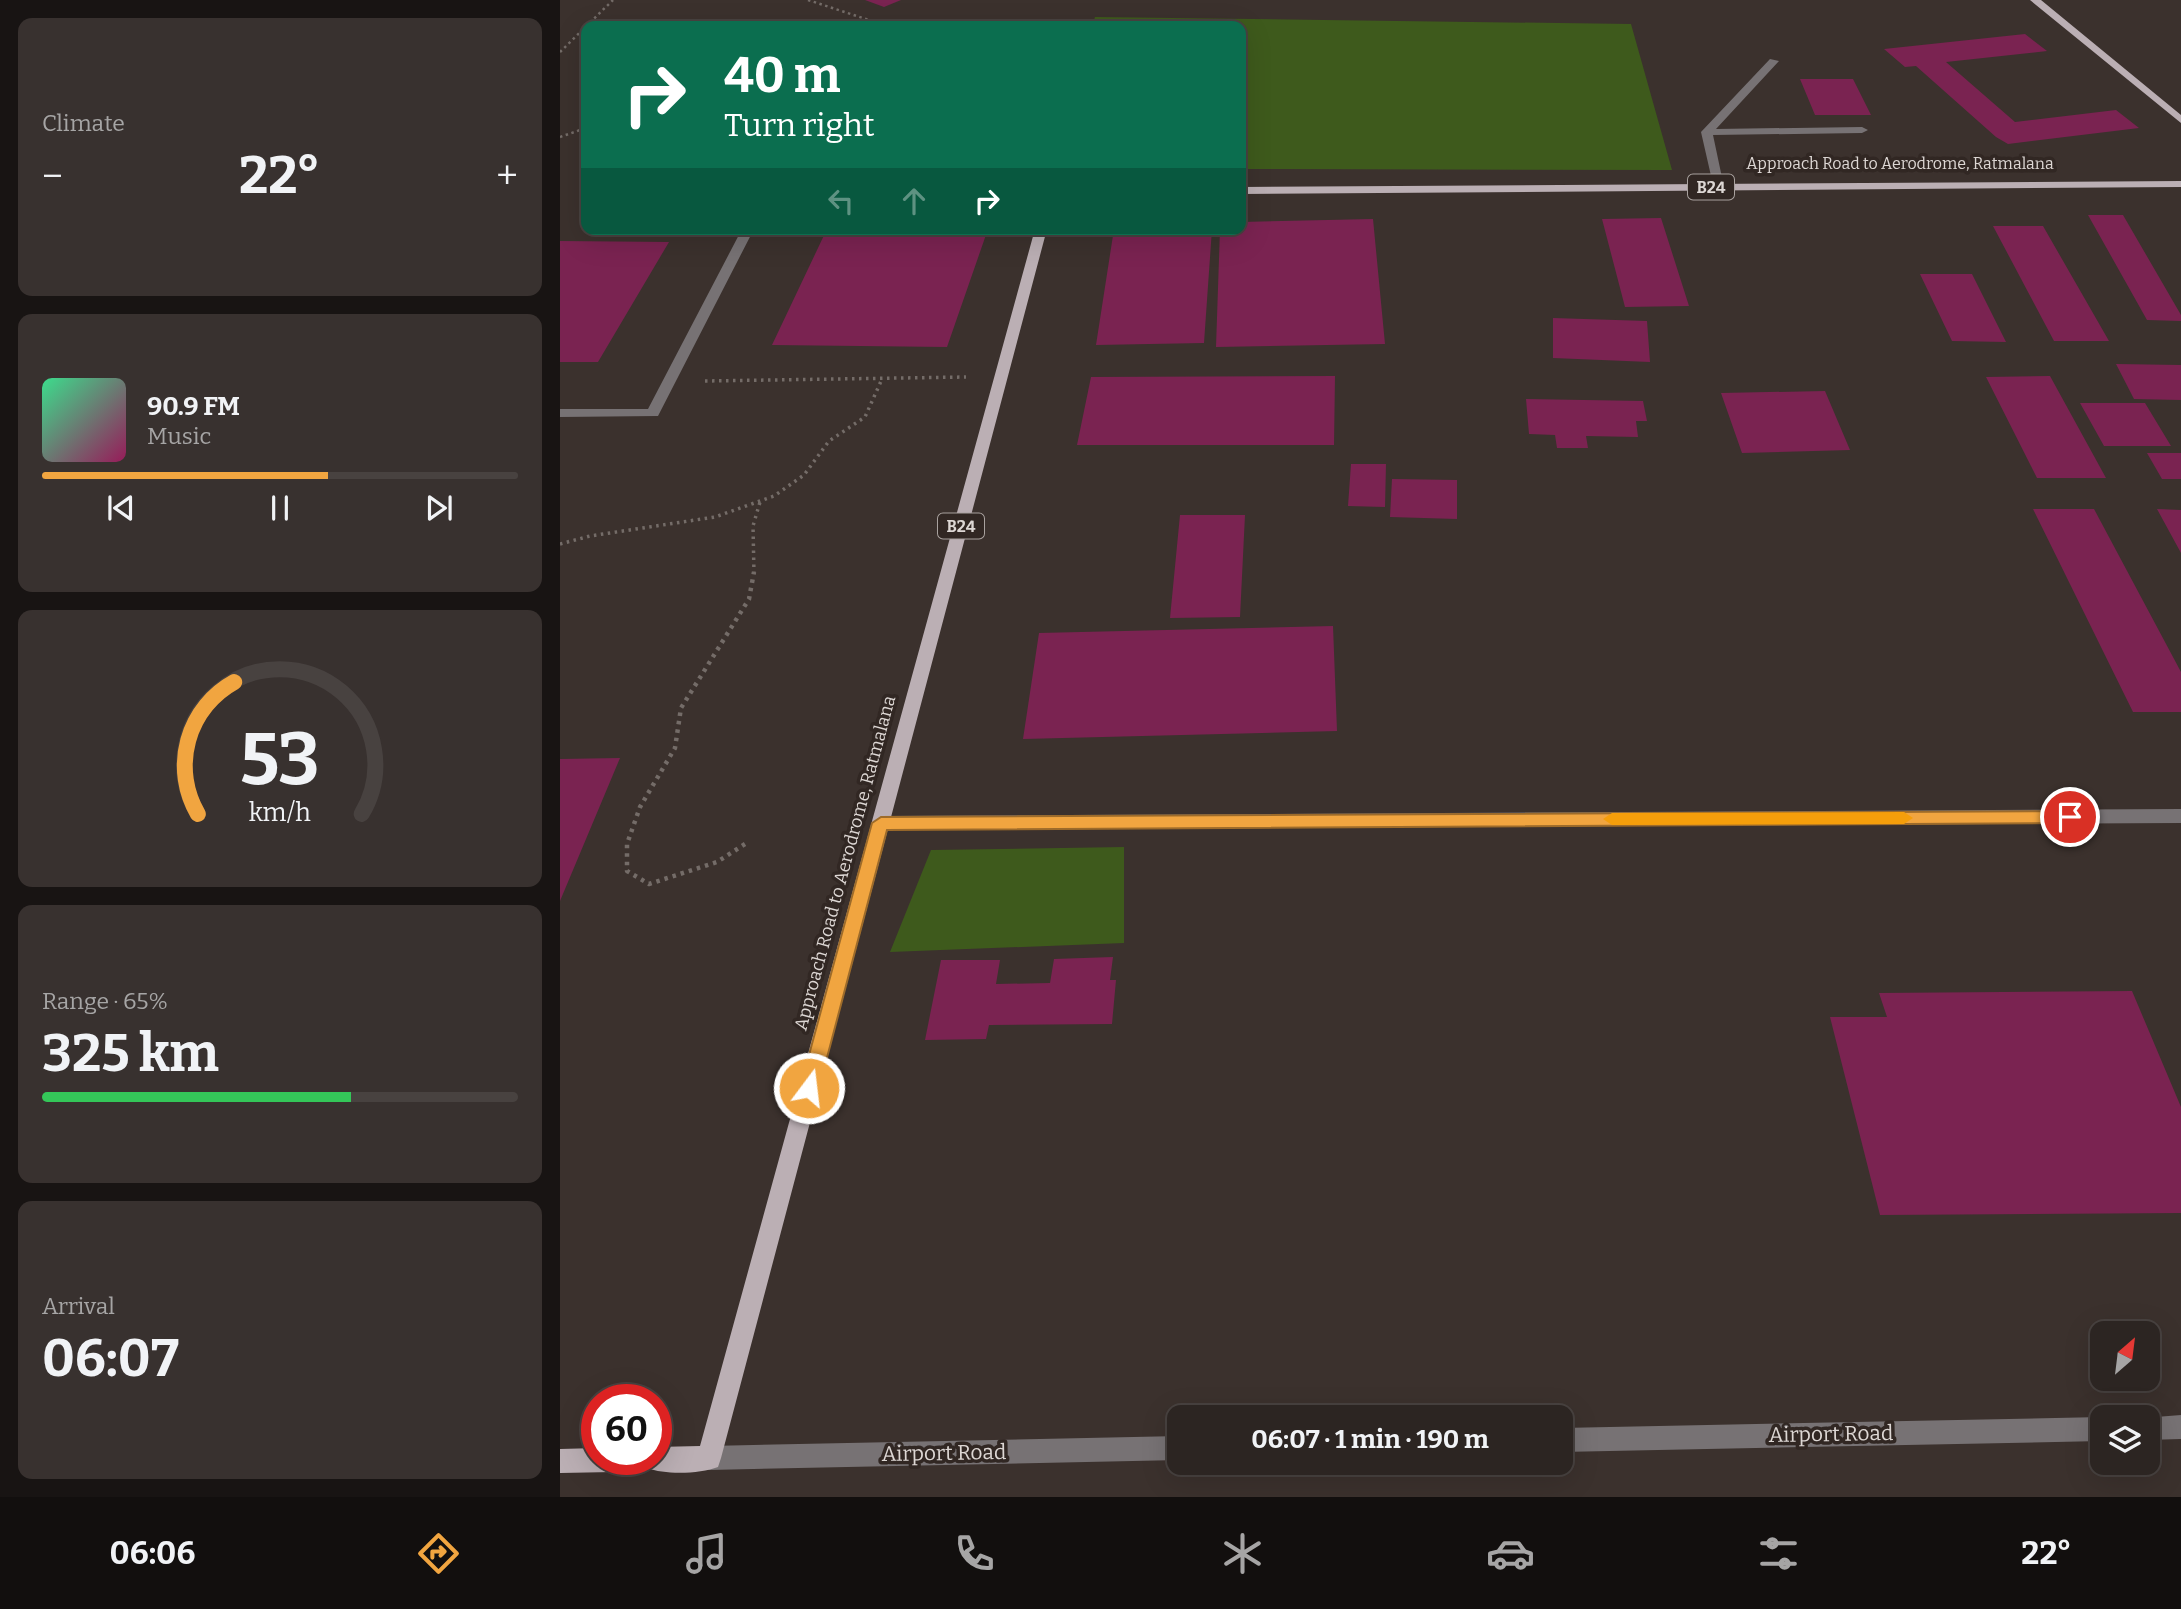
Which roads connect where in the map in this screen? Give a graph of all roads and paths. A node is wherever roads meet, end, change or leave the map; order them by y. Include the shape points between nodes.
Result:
1 (613, 0) edge
2 (808, 0) edge
3 (2035, 0) edge
4 (592, 21) edge
5 (870, 21) edge
6 (581, 31) edge
7 (560, 52) edge
8 (1774, 61) dead end
9 (2181, 120) edge
10 (581, 130) edge
11 (1862, 130) dead end
12 (1707, 132) junction
13 (560, 137) edge
14 (2181, 184) edge
15 (1718, 187) junction
16 (1246, 191) edge
17 (745, 235) edge
18 (1039, 235) edge
19 (1002, 377) junction
20 (882, 379) junction
21 (668, 382) junction
22 (560, 413) edge
23 (760, 502) junction
24 (560, 544) edge
25 (2181, 816) edge
26 (881, 823) junction
27 (745, 844) dead end
28 (2181, 1427) edge
29 (2160, 1428) edge
30 (2090, 1429) edge
31 (1573, 1440) edge
32 (1167, 1448) edge
33 (709, 1458) junction
34 (672, 1459) edge
35 (560, 1461) edge
36 (581, 1461) edge

1 - 4 path
2 - 5 path
3 - 9 main road
6 - 7 path
8 - 12 street
10 - 13 path
11 - 12 street
12 - 15 street
14 - 15 main road, Approach Road to Aerodrome, Ratmalana / B24
15 - 16 main road, Approach Road to Aerodrome, Ratmalana / B24
17 - 21 street
18 - 19 main road, Approach Road to Aerodrome, Ratmalana / B24
19 - 20 path
19 - 26 main road, Approach Road to Aerodrome, Ratmalana / B24
20 - 21 path
20 - 23 path via 871,411 828,441 802,477
21 - 22 street via 653,413
23 - 24 path via 719,515 584,536
23 - 27 path via 753,526 756,562 748,599 681,708 676,748 640,807 627,844 627,871 649,884 717,863
25 - 26 street
26 - 33 main road, Approach Road to Aerodrome, Ratmalana / B24
28 - 29 street
30 - 31 street, Airport Road
32 - 33 street, Airport Road
33 - 34 main road
35 - 36 main road

